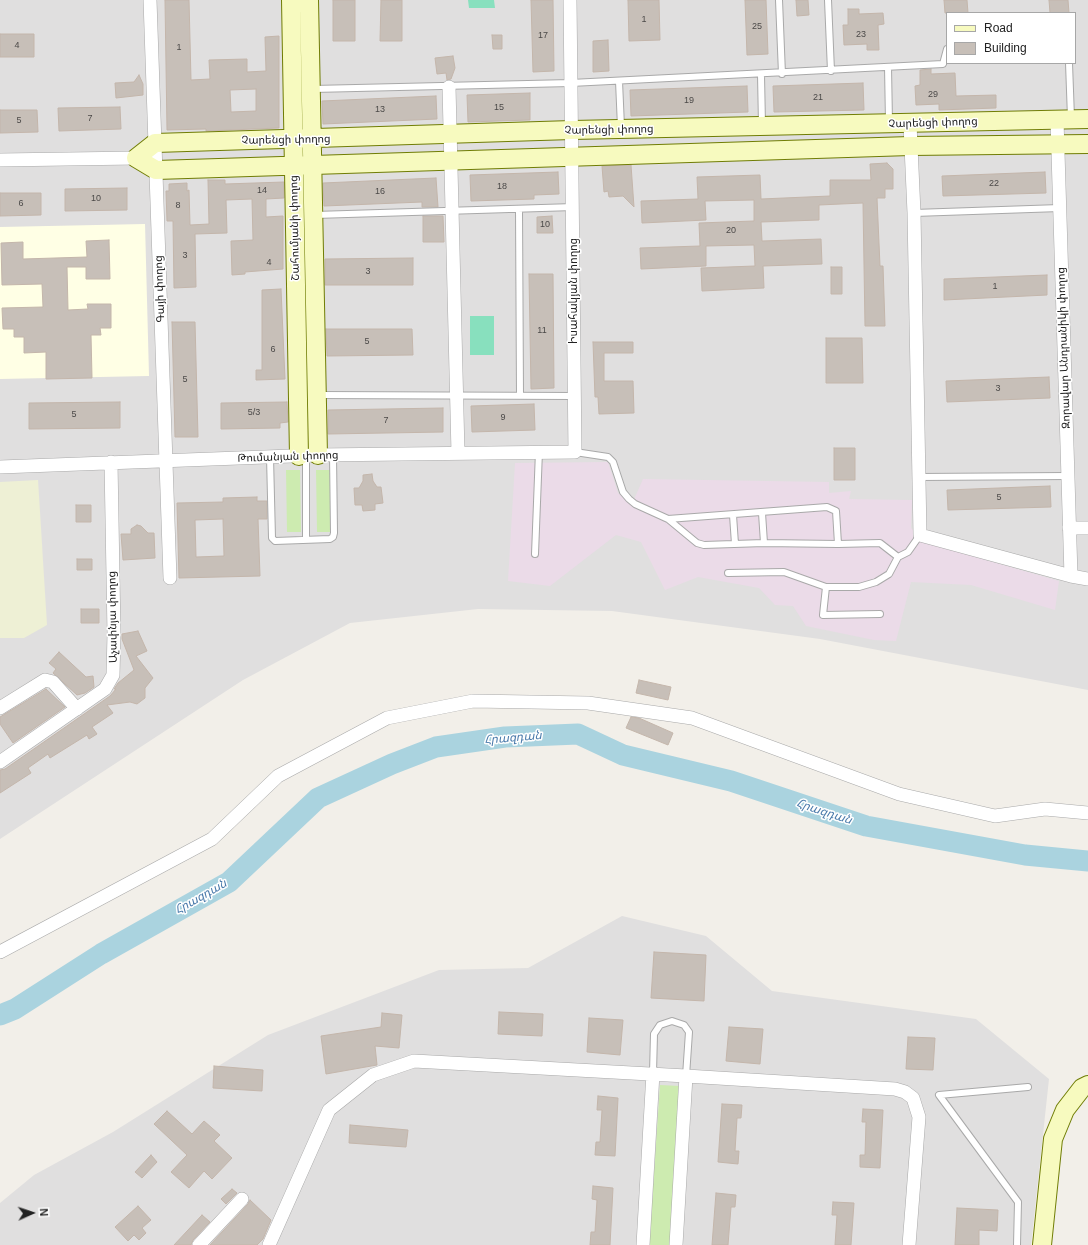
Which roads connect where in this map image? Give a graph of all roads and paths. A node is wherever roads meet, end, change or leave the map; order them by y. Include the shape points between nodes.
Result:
1 (150, 0) edge
2 (291, 0) edge
3 (309, 0) edge
4 (570, 0) edge
5 (779, 0) edge
6 (828, 0) edge
7 (946, 53) edge
8 (1069, 64) edge
9 (888, 67) junction
10 (831, 71) junction
11 (761, 74) junction
12 (782, 74) junction
13 (619, 81) junction
14 (571, 83) junction
15 (449, 87) junction
16 (311, 89) junction
17 (1072, 119) edge
18 (910, 124) junction
19 (889, 125) junction
20 (762, 127) junction
21 (621, 129) junction
22 (572, 130) junction
23 (451, 134) junction
24 (312, 139) junction
25 (294, 140) junction
26 (155, 143) junction
27 (1058, 144) junction
28 (1088, 144) edge
29 (910, 146) junction
30 (573, 157) junction
31 (136, 158) junction
32 (0, 160) edge
33 (452, 160) junction
34 (312, 164) junction
35 (294, 165) junction
36 (156, 170) junction
37 (574, 208) junction
38 (1060, 208) junction
39 (519, 209) junction
40 (453, 211) junction
41 (914, 213) junction
42 (313, 215) junction
43 (317, 396) junction
44 (456, 396) junction
45 (520, 396) junction
46 (575, 396) junction
47 (538, 451) junction
48 (576, 452) junction
49 (458, 453) junction
50 (314, 456) junction
51 (270, 457) junction
52 (166, 461) junction
53 (110, 462) junction
54 (0, 467) edge
55 (1068, 476) junction
56 (919, 477) junction
57 (762, 512) junction
58 (733, 515) junction
59 (668, 520) junction
60 (1069, 528) junction
61 (1088, 528) edge
62 (920, 534) junction
63 (306, 540) junction
64 (764, 543) junction
65 (735, 544) junction
66 (838, 544) junction
67 (535, 554) dead end
68 (898, 557) junction
69 (728, 573) dead end
70 (1071, 576) junction
71 (170, 578) dead end
72 (1088, 579) edge
73 (826, 587) junction
74 (880, 614) dead end
75 (0, 708) edge
76 (77, 709) junction
77 (0, 762) edge
78 (1088, 813) edge
79 (0, 952) edge
80 (652, 1073) junction
81 (686, 1076) junction
82 (1088, 1085) edge
83 (1028, 1087) dead end
84 (242, 1199) dead end
85 (199, 1245) edge
86 (269, 1245) edge
87 (643, 1245) edge
88 (676, 1245) edge
89 (909, 1245) edge
90 (1017, 1245) edge
91 (1042, 1245) edge

1 - 26 street, Գայի փողոց
2 - 25 street, Շահումյանի փողոց
3 - 16 street, Շահումյանի փողոց
4 - 14 street, Իսահակյան փողոց
5 - 12 lane
6 - 10 lane
7 - 9 lane via 943,64
8 - 17 lane
9 - 10 lane
9 - 19 lane
10 - 12 lane
11 - 12 lane
11 - 13 lane
11 - 20 lane
13 - 14 lane
13 - 21 lane
14 - 15 lane
14 - 22 street, Իսահակյան փողոց
15 - 16 lane
15 - 23 street
16 - 24 street, Շահումյանի փողոց
17 - 18 street, Չարենցի փողոց
17 - 27 street, Զորավար Անդրանիկի փողոց
18 - 19 street, Չարենցի փողոց
18 - 29 street
19 - 20 street, Չարենցի փողոց
20 - 21 street, Չարենցի փողոց
21 - 22 street, Չարենցի փողոց
22 - 23 street, Չարենցի փողոց
22 - 30 street, Իսահակյան փողոց
23 - 24 street, Չարենցի փողոց
23 - 33 street
24 - 25 street, Չարենցի փողոց
24 - 34 street, Շահումյանի փողոց
25 - 26 street, Չարենցի փողոց
25 - 35 street, Շահումյանի փողոց
26 - 31 street
26 - 36 street, Գայի փողոց
27 - 28 street, Չարենցի փողոց
27 - 29 street, Չարենցի փողոց
27 - 38 street, Զորավար Անդրանիկի փողոց
29 - 30 street, Չարենցի փողոց
29 - 41 street
30 - 33 street, Չարենցի փողոց
30 - 37 street, Իսահակյան փողոց
31 - 32 street
31 - 36 street
33 - 34 street, Չարենցի փողոց
33 - 40 street
34 - 35 street, Չարենցի փողոց
34 - 42 street, Շահումյանի փողոց
35 - 36 street, Չարենցի փողոց
35 - 50 street, Շահումյանի փողոց
36 - 52 street, Գայի փողոց
37 - 39 lane
37 - 46 street, Իսահակյան փողոց
38 - 41 lane
38 - 55 street, Զորավար Անդրանիկի փողոց
39 - 40 lane
39 - 45 lane
40 - 42 lane
40 - 44 street
41 - 56 street
42 - 43 street, Շահումյանի փողոց
43 - 44 lane
43 - 50 street, Շահումյանի փողոց
44 - 45 lane
44 - 49 street
45 - 46 lane
46 - 48 street, Իսահակյան փողոց
47 - 48 street, Թումանյան փողոց
47 - 49 street, Թումանյան փողոց
47 - 67 lane
48 - 59 lane via 608,457 623,492 629,499
49 - 50 street, Թումանյան փողոց
50 - 51 street, Թումանյան փողոց
50 - 63 lane
50 - 63 lane via 333,537
51 - 52 street, Թումանյան փողոց
51 - 63 lane via 272,538
52 - 53 street, Թումանյան փողոց
52 - 71 street, Գայի փողոց
53 - 54 street, Թումանյան փողոց
53 - 76 street, Աչափնյա փողոց via 114,668 105,689
55 - 56 lane
55 - 60 street, Զորավար Անդրանիկի փողոց
56 - 62 street
57 - 58 lane
57 - 64 lane
57 - 66 lane via 827,506 832,508 836,511
58 - 59 lane
58 - 65 lane
59 - 65 lane via 697,543
60 - 61 street
60 - 70 street, Զորավար Անդրանիկի փողոց
62 - 68 lane via 908,552
62 - 70 street
64 - 65 lane
64 - 66 lane
66 - 68 lane via 880,543
68 - 73 lane via 888,574 876,582 859,586
69 - 73 lane via 784,572
70 - 72 street
73 - 74 lane via 824,615
75 - 76 street via 41,681 50,680
76 - 77 street, Աչափնյա փողոց
78 - 79 street via 1044,809 995,816 899,794 692,718 588,703 473,701 380,721 278,776 212,839
80 - 81 street
80 - 81 lane via 654,1034 660,1025 672,1021 684,1025 689,1032
80 - 86 street via 414,1061 373,1074 328,1110
80 - 87 street
81 - 88 street
81 - 89 street via 894,1089 913,1098 919,1117
82 - 91 street via 1082,1088 1065,1110 1053,1139
83 - 90 lane via 939,1095 1018,1202
84 - 85 street

